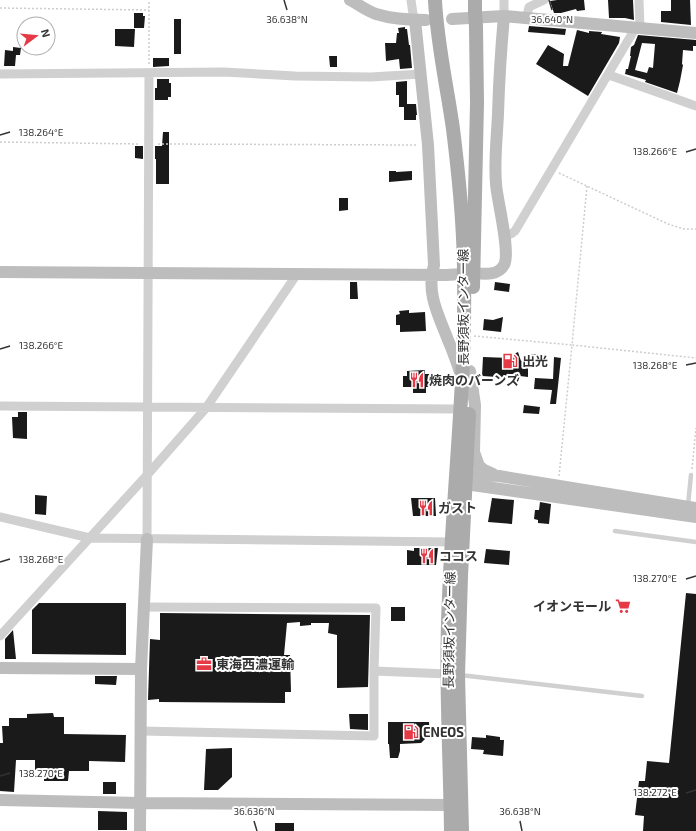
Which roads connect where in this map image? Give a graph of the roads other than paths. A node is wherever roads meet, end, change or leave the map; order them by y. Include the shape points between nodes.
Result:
1 (350, 0) edge
2 (411, 0) edge
3 (435, 0) edge
4 (504, 0) edge
5 (544, 0) edge
6 (639, 0) edge
7 (475, 6) edge
8 (504, 16) junction
9 (452, 19) dead end
10 (526, 19) junction
11 (421, 20) junction
12 (638, 27) junction
13 (696, 33) edge
14 (0, 74) edge
15 (149, 74) junction
16 (421, 74) junction
17 (609, 75) junction
18 (696, 106) edge
19 (504, 235) junction
20 (0, 272) edge
21 (148, 273) junction
22 (469, 273) junction
23 (296, 274) junction
24 (432, 274) junction
25 (466, 375) junction
26 (0, 406) edge
27 (147, 407) junction
28 (206, 408) junction
29 (460, 409) junction
30 (148, 474) junction
31 (691, 475) road end
32 (499, 476) junction
33 (462, 478) junction
34 (692, 508) edge
35 (0, 517) edge
36 (696, 517) edge
37 (615, 531) dead end
38 (90, 538) junction
39 (147, 539) junction
40 (451, 542) junction
41 (696, 542) edge
42 (143, 607) junction
43 (0, 636) edge
44 (0, 668) edge
45 (141, 669) junction
46 (374, 671) junction
47 (453, 674) junction
48 (642, 696) dead end
49 (141, 731) junction
50 (0, 800) edge
51 (140, 803) junction
52 (451, 805) junction
53 (140, 831) edge
54 (451, 831) edge
55 (462, 831) edge

1 - 11 street via 375,14
2 - 11 street via 413,14
3 - 22 main road, 長野須坂インター線
4 - 8 street
5 - 10 street via 529,7
6 - 12 street
7 - 22 main road, 長野須坂インター線, bridge via 477,103
8 - 9 street
8 - 10 street
8 - 19 street via 496,144 496,184
10 - 12 street
11 - 16 street
12 - 13 street
12 - 17 street
14 - 15 street
15 - 16 street via 224,72 372,77
15 - 21 street
16 - 24 street via 428,145 434,265
17 - 18 street
17 - 19 street via 515,231
19 - 22 street via 505,265 492,274
20 - 21 street
21 - 23 street
21 - 27 street
22 - 24 street
22 - 25 main road, 長野須坂インター線
22 - 25 main road, 長野須坂インター線 via 472,336
23 - 24 street
23 - 28 street
24 - 25 street via 434,305
25 - 29 main road, 長野須坂インター線
25 - 32 street via 475,405 475,458 484,470
25 - 33 main road, 長野須坂インター線
26 - 27 street
27 - 28 street
27 - 30 street
28 - 29 street
28 - 30 street
29 - 33 main road, 長野須坂インター線
30 - 38 street
30 - 39 street
31 - 34 lane
32 - 33 street
32 - 34 street
33 - 36 street
33 - 40 main road, 長野須坂インター線
33 - 47 main road, 長野須坂インター線 via 461,576
35 - 38 street
37 - 41 lane
38 - 39 street
38 - 43 street
39 - 40 street
39 - 42 street
40 - 47 main road, 長野須坂インター線 via 448,600
42 - 45 street
42 - 46 street via 376,608
44 - 45 street
45 - 49 street
46 - 47 street
46 - 49 street via 374,736
47 - 48 lane
47 - 52 main road, 長野須坂インター線
47 - 55 main road, 長野須坂インター線
49 - 51 street
50 - 51 street
51 - 52 street
51 - 53 street
52 - 54 main road, 長野須坂インター線

